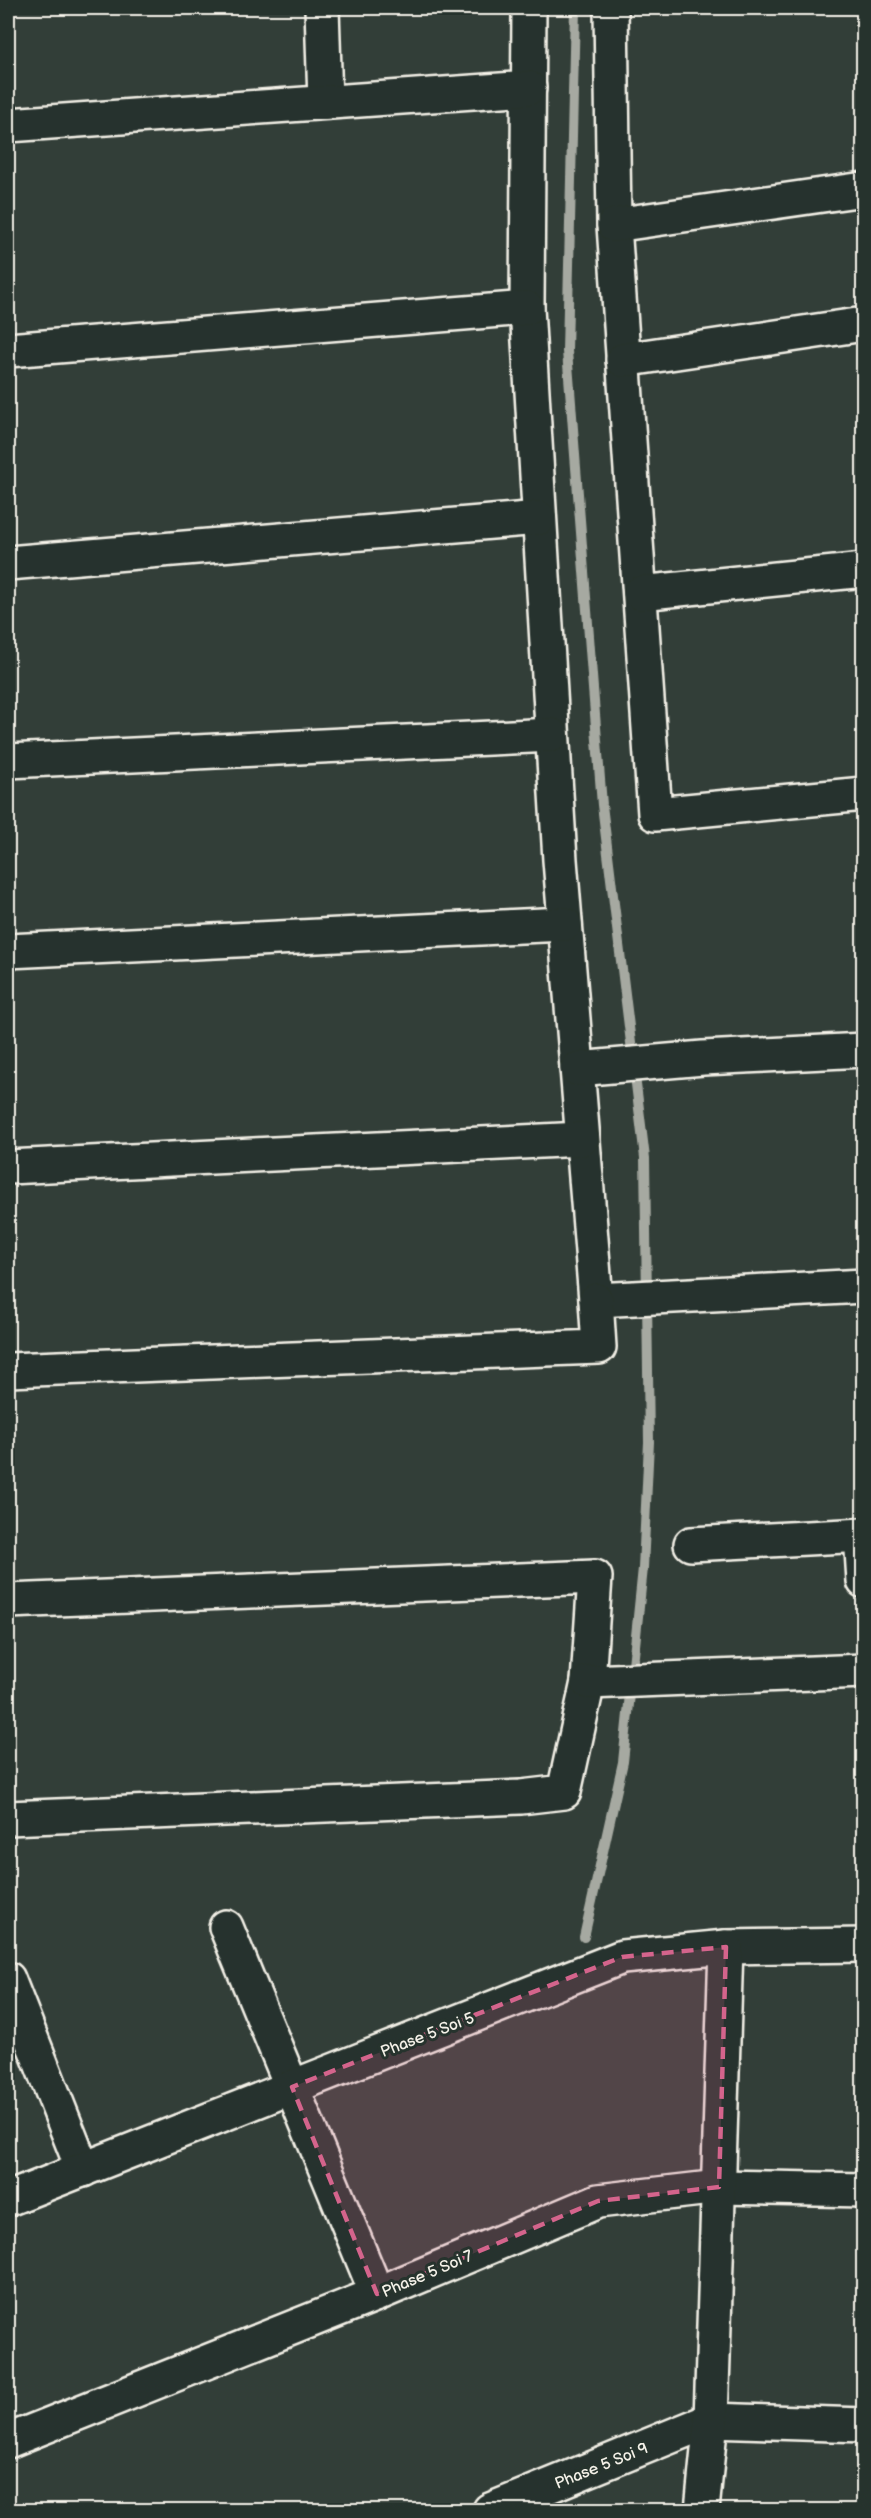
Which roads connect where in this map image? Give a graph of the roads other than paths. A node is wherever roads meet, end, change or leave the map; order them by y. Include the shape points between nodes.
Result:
1 (322, 8) edge
2 (529, 8) edge
3 (617, 8) edge
4 (529, 88) junction
5 (325, 102) junction
6 (8, 125) edge
7 (864, 189) edge
8 (614, 225) junction
9 (527, 308) junction
10 (864, 324) edge
11 (8, 350) edge
12 (623, 360) junction
13 (539, 518) junction
14 (8, 562) edge
15 (864, 570) edge
16 (640, 593) junction
17 (552, 735) junction
18 (8, 761) edge
19 (864, 794) edge
20 (564, 924) junction
21 (8, 951) edge
22 (864, 1050) edge
23 (592, 1067) junction
24 (582, 1139) junction
25 (8, 1167) edge
26 (864, 1286) edge
27 (611, 1299) junction
28 (8, 1370) edge
29 (862, 1535) edge
30 (691, 1544) dead end
31 (864, 1581) edge
32 (8, 1601) edge
33 (864, 1671) edge
34 (588, 1682) junction
35 (8, 1818) edge
36 (226, 1927) dead end
37 (864, 1945) edge
38 (726, 1947) junction
39 (8, 1979) edge
40 (292, 2087) junction
41 (83, 2170) junction
42 (719, 2187) junction
43 (864, 2190) edge
44 (8, 2199) edge
45 (377, 2294) junction
46 (711, 2420) junction
47 (864, 2425) edge
48 (8, 2441) edge
49 (490, 2511) edge
50 (702, 2511) edge

1 - 5 street
2 - 4 street
3 - 8 street
4 - 5 street
4 - 9 street
5 - 6 street
7 - 8 street
8 - 12 street
9 - 11 street
9 - 13 street
10 - 12 street
12 - 16 street
13 - 14 street
13 - 17 street
15 - 16 street
16 - 19 street via 655,814
17 - 18 street
17 - 20 street
20 - 21 street
20 - 23 street
22 - 23 street
23 - 24 street
24 - 25 street
24 - 27 street
26 - 27 street
27 - 28 street via 599,1347
29 - 30 street
29 - 31 street
32 - 34 street via 595,1577
33 - 34 street
34 - 35 street via 564,1792
36 - 40 street
37 - 38 street, Phase 5 Soi 5
38 - 40 street, Phase 5 Soi 5 via 622,1957
38 - 42 street
39 - 41 street
40 - 41 street, Phase 5 Soi 5
40 - 45 street
41 - 44 street, Phase 5 Soi 5
42 - 43 street, Phase 5 Soi 7
42 - 45 street, Phase 5 Soi 7 via 598,2201
42 - 46 street
45 - 48 street, Phase 5 Soi 7
46 - 47 street
46 - 49 street, Phase 5 Soi 9
46 - 50 street

